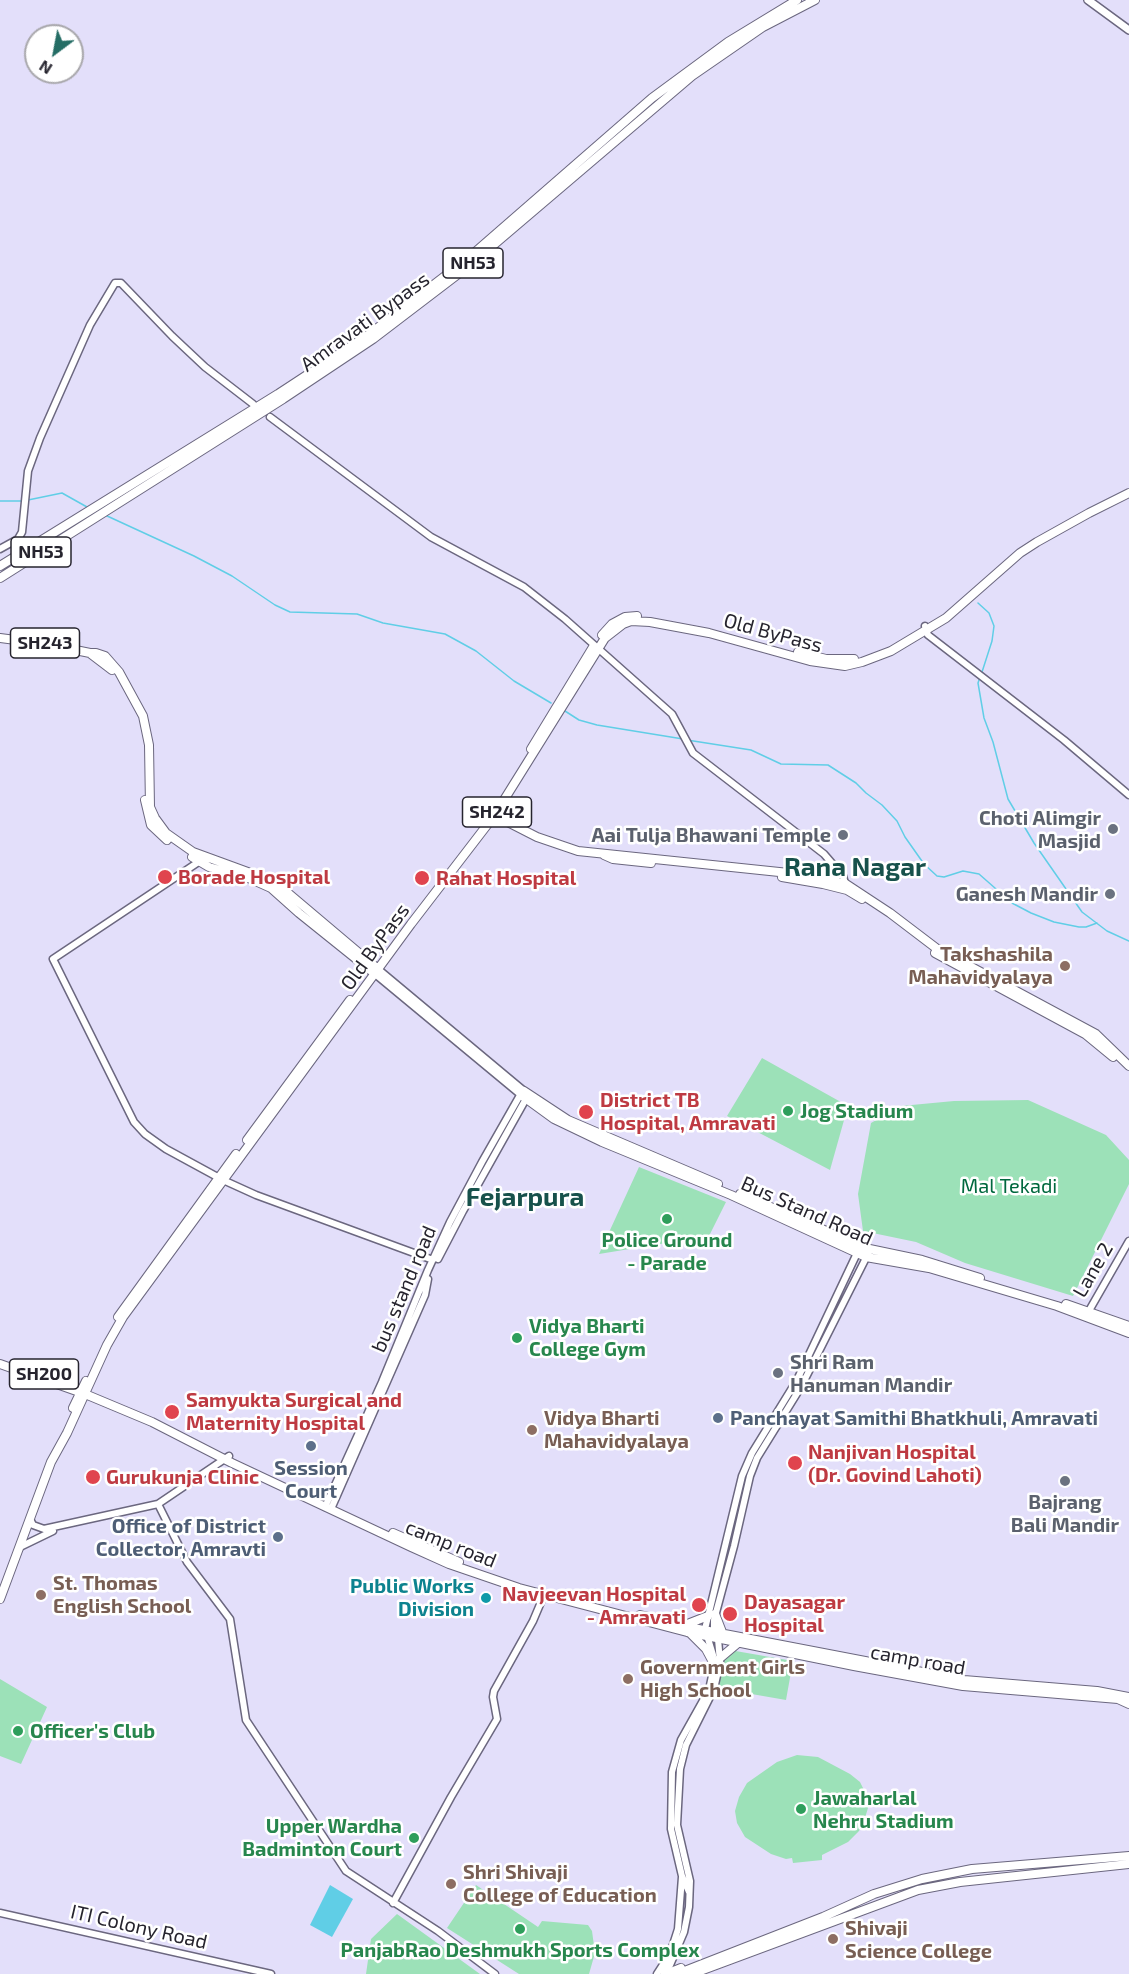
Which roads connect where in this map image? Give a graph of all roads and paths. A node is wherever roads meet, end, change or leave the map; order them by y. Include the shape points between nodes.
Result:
1 (797, 0) edge
2 (815, 0) edge
3 (1088, 0) edge
4 (1129, 30) edge
5 (253, 404) dead end
6 (270, 417) dead end
7 (1129, 489) edge
8 (1129, 494) edge
9 (0, 549) edge
10 (0, 566) edge
11 (0, 578) edge
12 (926, 629) junction
13 (0, 638) edge
14 (597, 646) junction
15 (90, 653) junction
16 (1129, 795) edge
17 (492, 814) junction
18 (200, 861) junction
19 (846, 887) junction
20 (375, 970) junction
21 (1129, 1066) edge
22 (1129, 1072) edge
23 (525, 1095) junction
24 (220, 1179) junction
25 (1129, 1240) edge
26 (858, 1250) junction
27 (868, 1253) junction
28 (433, 1260) junction
29 (1087, 1313) junction
30 (1129, 1326) edge
31 (1129, 1333) edge
32 (0, 1362) edge
33 (84, 1391) junction
34 (227, 1458) junction
35 (158, 1504) junction
36 (329, 1506) junction
37 (30, 1519) junction
38 (59, 1528) junction
39 (20, 1547) junction
40 (544, 1595) junction
41 (0, 1599) edge
42 (712, 1615) junction
43 (684, 1626) junction
44 (690, 1633) junction
45 (713, 1633) junction
46 (738, 1643) junction
47 (716, 1660) junction
48 (1129, 1697) edge
49 (1129, 1704) edge
50 (1105, 1858) junction
51 (1128, 1860) edge
52 (1106, 1867) junction
53 (682, 1876) junction
54 (689, 1892) junction
55 (393, 1903) junction
56 (845, 1907) junction
57 (0, 1913) edge
58 (488, 1971) edge
59 (272, 1974) edge
60 (495, 1974) edge
61 (657, 1974) edge
62 (665, 1974) edge
63 (677, 1974) edge
64 (692, 1974) edge

1 - 10 main road, Amravati Bypass / NH53 via 728,42 652,98 466,260 370,333
2 - 11 main road, Amravati Bypass / NH53 via 764,27 692,76 470,265 373,339
3 - 4 main road
5 - 9 street via 205,367 122,283 115,283 90,325 40,438 28,471 22,532 18,539
6 - 14 street via 431,537 524,587
7 - 12 main road, Old ByPass / SH242 via 1043,533
8 - 12 main road, Old ByPass / SH242 via 1020,553 946,618
12 - 14 main road, Old ByPass / SH242 via 891,651 845,666 650,622 623,624
12 - 16 street via 928,635
13 - 15 main road, SH243
14 - 17 main road, Old ByPass / SH242
14 - 19 street via 672,714 693,753 824,854 843,876
15 - 18 main road, SH243 via 111,668 140,723 146,750 145,803 151,825 174,847
15 - 20 main road, SH243 via 100,654 117,668 141,711 149,744 150,807 166,833 193,852 273,881
17 - 19 main road via 537,837 613,859
17 - 20 main road, Old ByPass / SH242
18 - 20 main road, SH243 via 271,888 299,914
18 - 24 street via 53,959 134,1122 166,1149
19 - 21 main road via 881,907 936,948 1089,1030
19 - 22 main road via 934,953 1093,1039
20 - 23 street
20 - 24 main road, Old ByPass / SH242
23 - 26 main road, Bus Stand Road via 554,1119 602,1142
23 - 28 street, bus stand road via 482,1162
23 - 36 street, bus stand road via 429,1276 425,1295
24 - 28 street
24 - 33 main road, Old ByPass / SH242 via 123,1317
25 - 29 street, Lane 2
26 - 27 main road, Bus Stand Road
26 - 42 street via 797,1380 746,1464
27 - 29 main road, Bus Stand Road
27 - 42 street via 801,1387 757,1458
28 - 36 street, bus stand road
29 - 30 main road, Bus Stand Road
29 - 31 main road, Bus Stand Road
32 - 33 main road, camp road / SH200
33 - 34 main road, camp road / SH200
33 - 37 main road, Old ByPass / SH242
34 - 35 street
34 - 36 main road, camp road / SH200
35 - 38 street
35 - 55 street via 188,1562 230,1620 246,1720 346,1871
36 - 40 main road, camp road / SH200 via 438,1560
36 - 43 main road, camp road / SH200 via 495,1577
37 - 38 street via 37,1528
37 - 39 main road, Old ByPass / SH242
38 - 39 street
39 - 41 main road, Old ByPass / SH242
40 - 44 main road, camp road / SH200
40 - 55 street via 494,1691 497,1719
42 - 43 main road
42 - 45 main road
42 - 45 street
43 - 45 main road, camp road / SH200
44 - 45 main road, camp road / SH200
44 - 47 main road
45 - 46 main road, camp road / SH200
45 - 47 street
45 - 47 street
45 - 48 main road, camp road / SH200 via 964,1680
46 - 47 main road
46 - 49 main road, camp road / SH200 via 963,1686 1118,1699
47 - 53 street via 709,1689 681,1740 672,1772 670,1821
47 - 54 street via 714,1689 686,1745 680,1768 677,1826
50 - 51 main road
50 - 52 main road
50 - 56 main road via 957,1871 874,1894
51 - 52 main road
52 - 64 main road via 918,1890
53 - 54 street
53 - 61 street via 677,1935
54 - 62 street via 684,1932
55 - 58 street via 438,1931
56 - 62 main road
56 - 63 main road
57 - 59 street, ITI Colony Road
58 - 60 street

